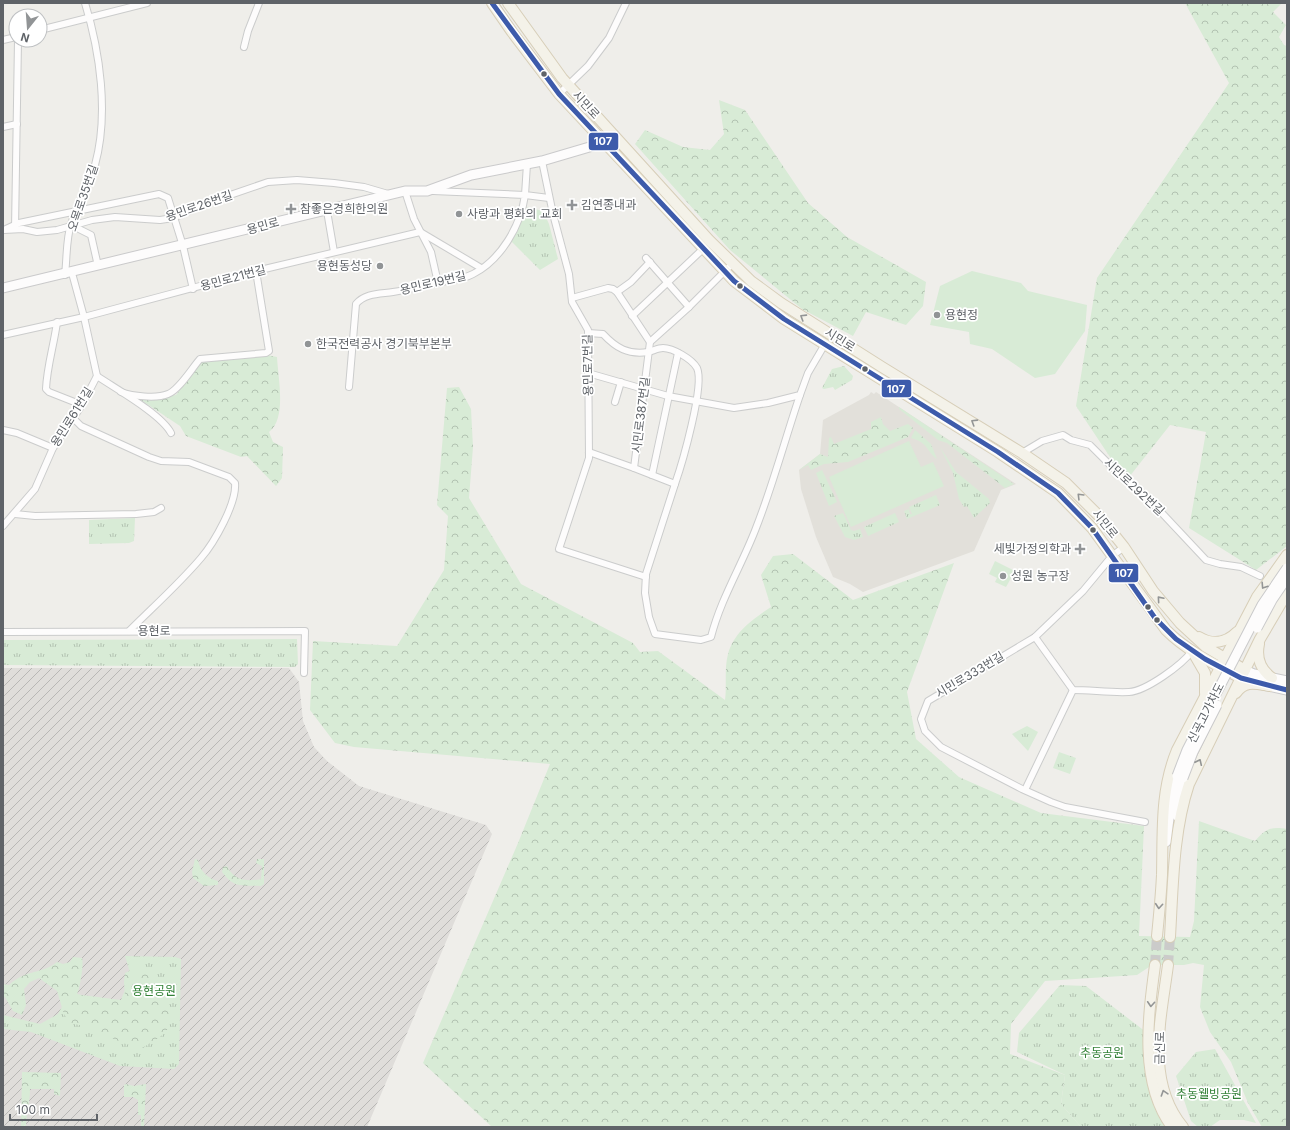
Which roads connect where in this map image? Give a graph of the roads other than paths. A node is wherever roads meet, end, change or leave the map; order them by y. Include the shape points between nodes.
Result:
1 (85, 3) edge
2 (147, 3) edge
3 (259, 3) edge
4 (492, 3) edge
5 (508, 3) edge
6 (626, 3) edge
7 (89, 17) junction
8 (48, 28) edge
9 (244, 47) dead end
10 (18, 48) edge
11 (568, 85) junction
12 (559, 94) junction
13 (16, 124) junction
14 (3, 127) edge
15 (614, 135) junction
16 (603, 143) junction
17 (542, 160) junction
18 (526, 164) junction
19 (427, 191) junction
20 (405, 192) junction
21 (392, 195) junction
22 (525, 195) junction
23 (549, 198) junction
24 (76, 211) junction
25 (327, 211) junction
26 (173, 218) junction
27 (71, 225) junction
28 (15, 227) junction
29 (4, 230) edge
30 (420, 232) junction
31 (184, 246) junction
32 (703, 249) junction
33 (334, 252) junction
34 (732, 264) junction
35 (98, 266) junction
36 (481, 268) junction
37 (256, 270) junction
38 (724, 272) junction
39 (69, 274) junction
40 (667, 282) junction
41 (438, 283) junction
42 (3, 288) edge
43 (193, 289) junction
44 (617, 292) junction
45 (572, 298) junction
46 (689, 306) junction
47 (632, 316) junction
48 (84, 317) junction
49 (57, 322) junction
50 (588, 332) junction
51 (3, 335) edge
52 (650, 342) junction
53 (825, 344) junction
54 (649, 352) junction
55 (678, 353) junction
56 (588, 373) junction
57 (97, 376) junction
58 (621, 382) junction
59 (349, 387) dead end
60 (644, 389) junction
61 (121, 392) junction
62 (800, 395) junction
63 (668, 396) junction
64 (695, 401) junction
65 (615, 402) dead end
66 (82, 405) junction
67 (73, 418) junction
68 (3, 430) edge
69 (172, 433) dead end
70 (53, 448) junction
71 (589, 452) junction
72 (1022, 453) junction
73 (634, 468) junction
74 (652, 475) junction
75 (675, 484) junction
76 (161, 508) dead end
77 (15, 514) junction
78 (3, 526) edge
79 (1124, 547) junction
80 (1287, 555) edge
81 (1112, 556) junction
82 (1287, 568) edge
83 (1260, 576) dead end
84 (646, 577) junction
85 (1287, 578) edge
86 (1287, 593) edge
87 (1241, 626) junction
88 (1185, 628) junction
89 (129, 631) junction
90 (3, 632) edge
91 (1035, 636) junction
92 (1260, 639) junction
93 (1192, 651) junction
94 (1222, 663) junction
95 (304, 673) dead end
96 (1243, 674) junction
97 (1287, 681) edge
98 (1271, 682) junction
99 (1073, 690) junction
100 (1287, 690) edge
101 (1204, 698) junction
102 (1223, 713) junction
103 (1180, 777) junction
104 (1025, 790) junction
105 (1145, 822) dead end
106 (1162, 876) junction
107 (1171, 909) junction
108 (1157, 936) tunnel mouth
109 (1170, 937) tunnel mouth
110 (1155, 965) tunnel mouth
111 (1168, 965) tunnel mouth
112 (1172, 1127) edge
113 (1183, 1127) edge

1 - 7 street, 오목로35번길
2 - 7 street
3 - 9 street
4 - 12 main road, 시민로
5 - 11 main road, 시민로
6 - 11 street via 609,38 588,66
7 - 8 street
7 - 24 street, 오목로35번길 via 103,96 103,116 95,164
10 - 13 street
11 - 12 street
11 - 15 main road, 시민로
12 - 16 main road, 시민로
13 - 14 street
13 - 28 street
15 - 16 street, 용민로
15 - 34 main road, 시민로
16 - 17 street, 용민로
16 - 32 main road, 시민로
17 - 18 street, 용민로
17 - 23 street, 용민로7번길
18 - 19 street, 용민로 via 472,175
18 - 22 street, 용민로19번길
19 - 20 street, 용민로
19 - 22 street
20 - 21 street, 용민로
20 - 30 street
21 - 25 street, 용민로
21 - 26 street, 용민로26번길 via 364,187 334,183 297,180 268,182 204,204
22 - 23 street
22 - 36 street, 용민로19번길 via 521,214 512,234 500,251
23 - 45 street, 용민로7번길 via 569,274
24 - 26 street via 159,194 168,198
24 - 27 street, 오목로35번길
24 - 28 street
25 - 31 street, 용민로
25 - 33 street
26 - 27 street, 용민로26번길 via 115,218
26 - 31 street
27 - 28 street, 용민로26번길 via 57,230 37,232
27 - 35 street via 91,235
27 - 39 street, 오목로35번길
28 - 29 street
30 - 33 street, 용민로21번길
30 - 36 street
30 - 41 street via 430,252
31 - 35 street, 용민로
31 - 43 street
32 - 38 main road, 시민로
32 - 40 street
33 - 37 street, 용민로21번길
34 - 38 street
72 -> 34 main road, 시민로 via 786,306 759,288
35 - 39 street, 용민로
36 - 41 street, 용민로19번길 via 463,278
37 - 43 street, 용민로21번길
37 - 61 street via 269,351 200,359 175,390 167,395 140,396
38 - 46 street
38 - 53 main road, 시민로 via 766,307
39 - 42 street, 용민로
39 - 48 street, 용민로61번길
40 - 44 street via 648,260 631,282
40 - 46 street
40 - 47 street
41 - 59 street, 용민로19번길 via 360,298 356,304
43 - 48 street, 용민로21번길
44 - 45 street via 608,288
44 - 47 street
45 - 50 street, 용민로7번길 via 576,312
46 - 52 street
47 - 52 street
48 - 49 street, 용민로21번길
48 - 57 street, 용민로61번길
49 - 51 street, 용민로21번길
49 - 66 street via 47,369 46,389
50 - 54 street via 603,334 616,347 628,353
50 - 56 street, 용민로7번길
52 - 54 street, 시민로387번길
53 - 62 street via 808,373
53 - 81 main road, 시민로 via 1046,484 1080,514
54 - 55 street via 663,348
54 - 60 street, 시민로387번길
55 - 63 street
55 - 64 street via 697,368 699,379
56 - 58 street
56 - 71 street, 용민로7번길
57 - 61 street
57 - 66 street, 용민로61번길
58 - 60 street
58 - 65 street
60 - 63 street
60 - 73 street, 시민로387번길
61 - 69 street via 168,427
62 - 64 street via 741,408
62 - 84 street via 757,526 715,619 711,637 701,640 655,634 648,617
63 - 64 street
63 - 74 street via 662,436
64 - 75 street via 683,461
66 - 67 street, 용민로61번길
67 - 70 street, 용민로61번길
67 - 89 street via 81,426 149,457 161,461 189,462 229,478 235,483 236,489 227,514 206,552
68 - 70 street
70 - 77 street, 용민로61번길 via 35,489
71 - 73 street
71 - 84 street, 용민로7번길 via 559,549
79 -> 72 main road, 시민로 via 1078,493
72 - 83 street, 시민로292번길 via 1042,441 1063,435 1090,445 1116,471 1145,494 1206,560 1241,567
73 - 74 street, 시민로387번길
74 - 75 street, 시민로387번길
75 - 84 street
76 - 77 street via 154,512 136,514
77 - 78 street, 용민로61번길
79 - 81 street, 시민로333번길
88 -> 79 main road, 시민로 via 1153,590
80 -> 87 main road via 1266,582
81 - 91 street, 시민로333번길 via 1083,591
81 - 93 main road, 시민로 via 1166,630
82 - 103 street, 신곡고가차도, bridge via 1262,605 1187,750
85 - 103 street, 신곡고가차도, bridge via 1268,608
86 - 92 main road
87 - 88 main road via 1231,637 1213,642 1204,640
87 - 94 main road
88 - 94 main road, 시민로
89 - 90 street, 용현로
89 - 95 street, 용현로 via 305,631
91 - 99 street
91 - 104 street, 시민로333번길 via 928,701 922,718 925,731 941,747
92 - 96 main road
92 - 98 main road via 1259,660
93 - 94 main road, 시민로
93 - 99 street via 1183,662 1156,681 1130,692
93 - 101 main road via 1205,673
94 - 96 main road, 시민로
94 - 101 main road
96 - 98 street, 시민로
96 - 102 main road
97 - 98 street, 시민로
98 - 100 street, 시민로
98 - 102 main road via 1242,686
99 - 104 street
101 - 106 main road via 1177,750 1167,778 1162,822
107 -> 102 main road via 1178,832 1184,800
103 - 106 street via 1171,803
103 - 107 street via 1176,840 1170,864
104 - 105 street, 시민로333번길 via 1065,807
106 -> 108 main road
107 - 109 main road
110 -> 112 main road, 금신로 via 1149,1064 1152,1087
113 -> 111 main road, 금신로 via 1169,1107 1160,1074 1159,1038

